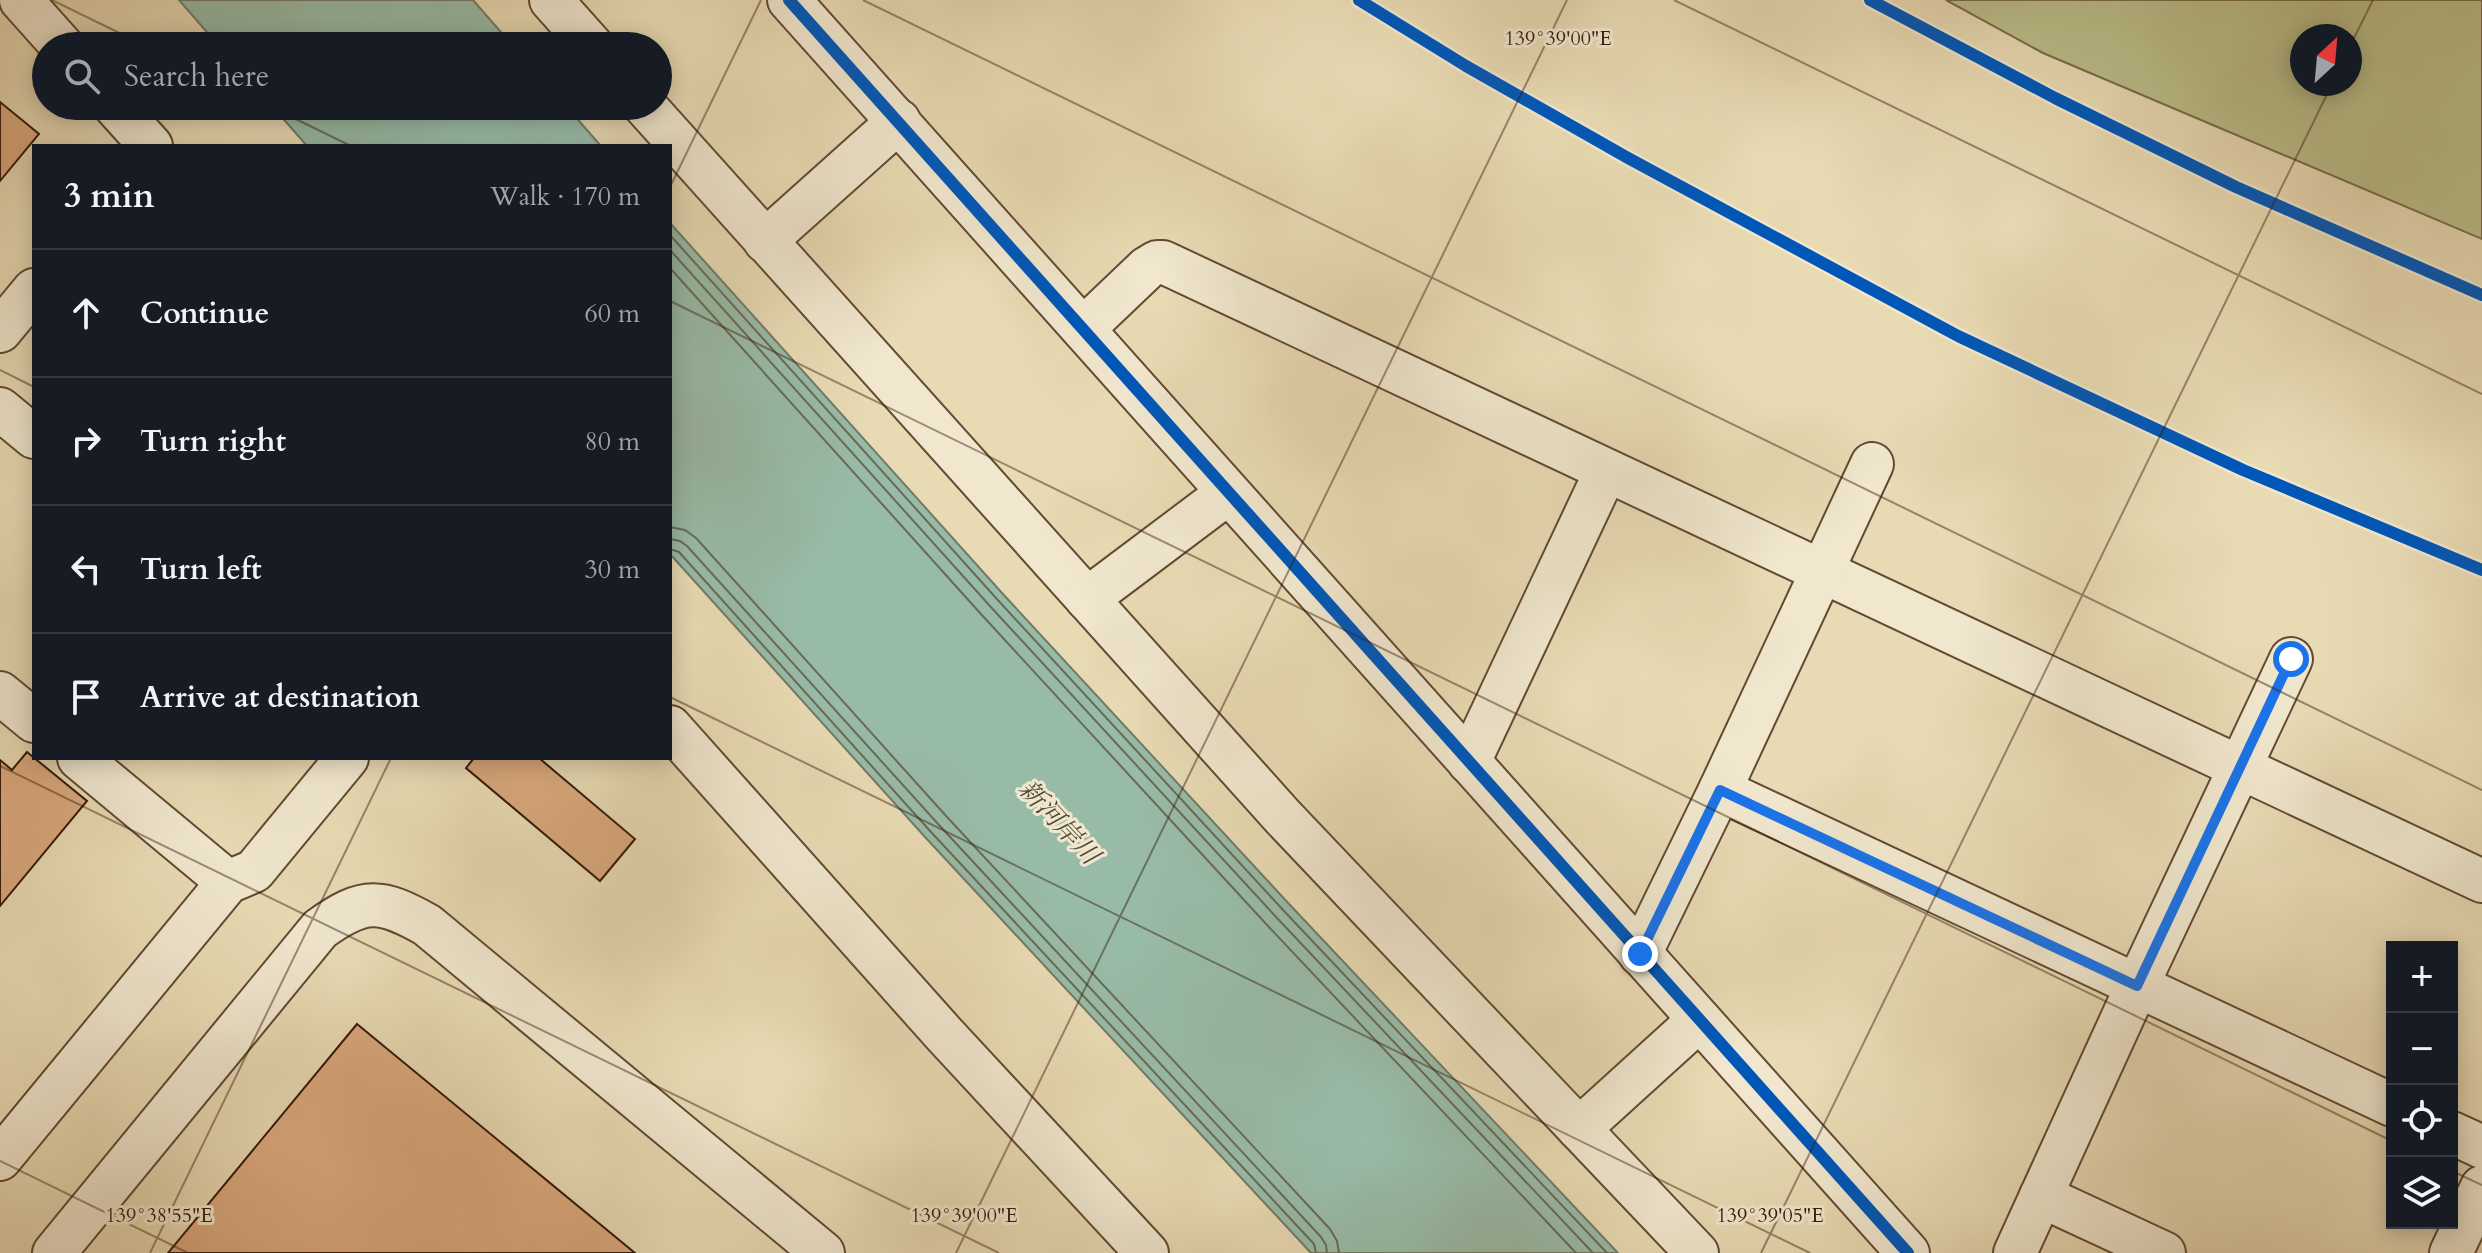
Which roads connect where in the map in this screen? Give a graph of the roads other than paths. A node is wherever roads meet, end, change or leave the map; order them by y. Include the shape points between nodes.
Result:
1 (21, 0) edge
2 (551, 0) edge
3 (789, 0) edge
4 (50, 32) edge
5 (580, 32) edge
6 (128, 120) edge
7 (657, 120) edge
8 (899, 121) junction
9 (149, 144) edge
10 (765, 241) junction
11 (32, 292) edge
12 (1083, 329) junction
13 (0, 331) edge
14 (0, 409) edge
15 (32, 435) edge
16 (1872, 464) dead end
17 (1606, 471) junction
18 (1228, 493) junction
19 (1821, 571) junction
20 (1087, 599) junction
21 (2291, 659) dead end
22 (0, 693) edge
23 (32, 719) edge
24 (672, 729) edge
25 (81, 760) edge
26 (345, 760) edge
27 (1469, 762) junction
28 (2241, 767) junction
29 (1720, 790) junction
30 (2482, 881) edge
31 (228, 882) junction
32 (1640, 954) junction
33 (2137, 986) junction
34 (1699, 1020) junction
35 (2386, 1102) edge
36 (1579, 1129) junction
37 (2458, 1136) edge
38 (2482, 1147) edge
39 (0, 1159) edge
40 (2482, 1187) edge
41 (2041, 1196) junction
42 (54, 1253) edge
43 (823, 1253) edge
44 (1147, 1253) edge
45 (1697, 1253) edge
46 (1908, 1253) edge
47 (2015, 1253) edge
48 (2164, 1253) edge
49 (2451, 1253) edge

1 - 4 street
2 - 5 street
3 - 8 street
6 - 9 street
7 - 10 street
8 - 10 street
8 - 12 street
10 - 20 street
11 - 13 street
12 - 17 street via 1147,268 1163,262
12 - 18 street
14 - 15 street
16 - 19 street
17 - 19 street
17 - 27 street
18 - 20 street
18 - 27 street
19 - 28 street
19 - 29 street
20 - 36 street via 1283,817
21 - 28 street
22 - 23 street
24 - 44 street
25 - 31 street
26 - 31 street via 254,871
27 - 32 street
28 - 30 street
28 - 33 street
29 - 32 street
29 - 33 street
31 - 39 street
32 - 34 street
33 - 35 street
33 - 41 street
34 - 36 street
34 - 46 street
36 - 45 street
37 - 38 street
40 - 49 street
41 - 47 street
41 - 48 street
42 - 43 street via 320,929 343,912 373,904 401,910 427,925

